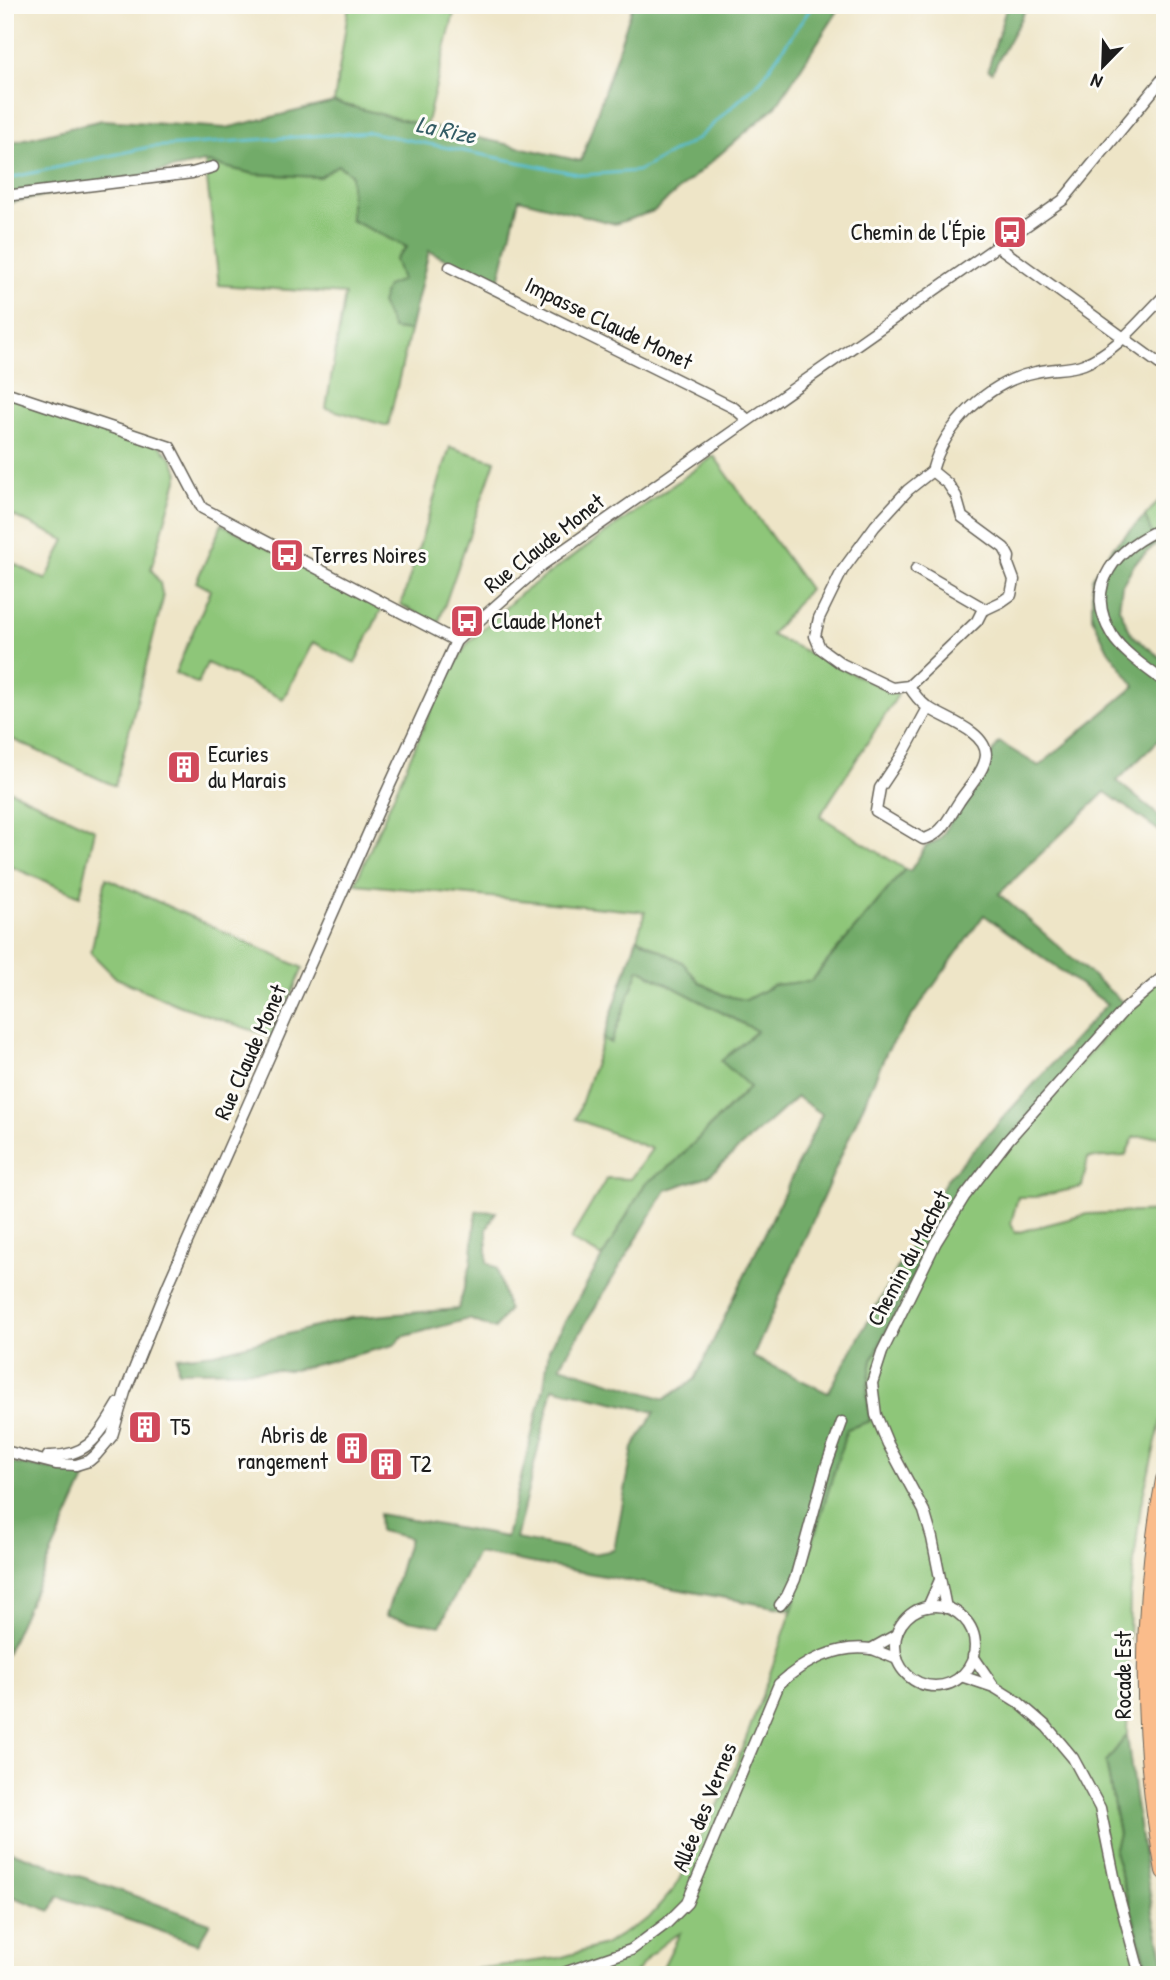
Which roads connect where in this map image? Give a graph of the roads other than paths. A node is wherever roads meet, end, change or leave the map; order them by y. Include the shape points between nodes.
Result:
1 (1165, 76) edge
2 (214, 167) dead end
3 (5, 196) edge
4 (996, 245) junction
5 (450, 267) dead end
6 (1165, 295) edge
7 (1123, 337) junction
8 (1165, 368) edge
9 (5, 392) edge
10 (748, 420) junction
11 (932, 471) junction
12 (1165, 527) edge
13 (916, 569) dead end
14 (985, 608) junction
15 (456, 640) junction
16 (1165, 682) edge
17 (909, 685) junction
18 (928, 708) junction
19 (1165, 975) edge
20 (842, 1422) dead end
21 (5, 1451) edge
22 (1165, 1480) edge
23 (940, 1580) junction
24 (1165, 1585) edge
25 (780, 1605) dead end
26 (928, 1606) junction
27 (946, 1608) junction
28 (896, 1635) junction
29 (871, 1649) junction
30 (973, 1656) junction
31 (897, 1659) junction
32 (961, 1676) junction
33 (994, 1687) junction
34 (1165, 1761) edge
35 (1165, 1871) edge
36 (558, 1975) edge
37 (1140, 1975) edge

1 - 4 street, Rue Claude Monet via 1063,200
2 - 3 street
4 - 7 street
4 - 10 street, Rue Claude Monet
5 - 10 street, Impasse Claude Monet via 734,408
6 - 7 street
7 - 8 street
7 - 11 street via 1081,366 1013,377 968,410 937,451
9 - 15 street via 170,447 202,508
10 - 15 street, Rue Claude Monet via 542,565
11 - 14 street via 956,496 962,517 1004,548 1009,557 1014,580 1011,595
11 - 17 street via 875,526 842,571 815,636 820,649 842,664 892,688
12 - 16 street via 1131,544 1113,561 1101,600 1113,637
13 - 14 street
14 - 17 street
15 - 21 street, Rue Claude Monet via 168,1285 125,1392 96,1439 82,1451 59,1457
17 - 18 street
18 - 18 street via 973,734 983,744 986,756 938,833 923,839 876,811 880,788
19 - 23 street, Chemin du Machet via 1116,1019 1008,1140 964,1197 936,1242 883,1352 873,1383 876,1415 924,1511
20 - 25 street via 794,1579
22 - 35 highway, Rocade Est via 1149,1586 1146,1665 1150,1775
23 - 26 street
23 - 27 street, Chemin du Machet
24 - 34 highway, Rocade Est via 1161,1665
26 - 27 street
26 - 28 street via 908,1616
27 - 30 street via 957,1613 972,1632
28 - 29 street, Allée des Vernes
28 - 31 street
29 - 31 street, Allée des Vernes
29 - 36 street, Allée des Vernes via 838,1651 814,1660 795,1669 776,1687 687,1903 631,1950
30 - 32 street
30 - 33 street
31 - 32 street via 903,1671 925,1685 950,1683
32 - 33 street
33 - 37 street via 1048,1727 1073,1758 1100,1808

